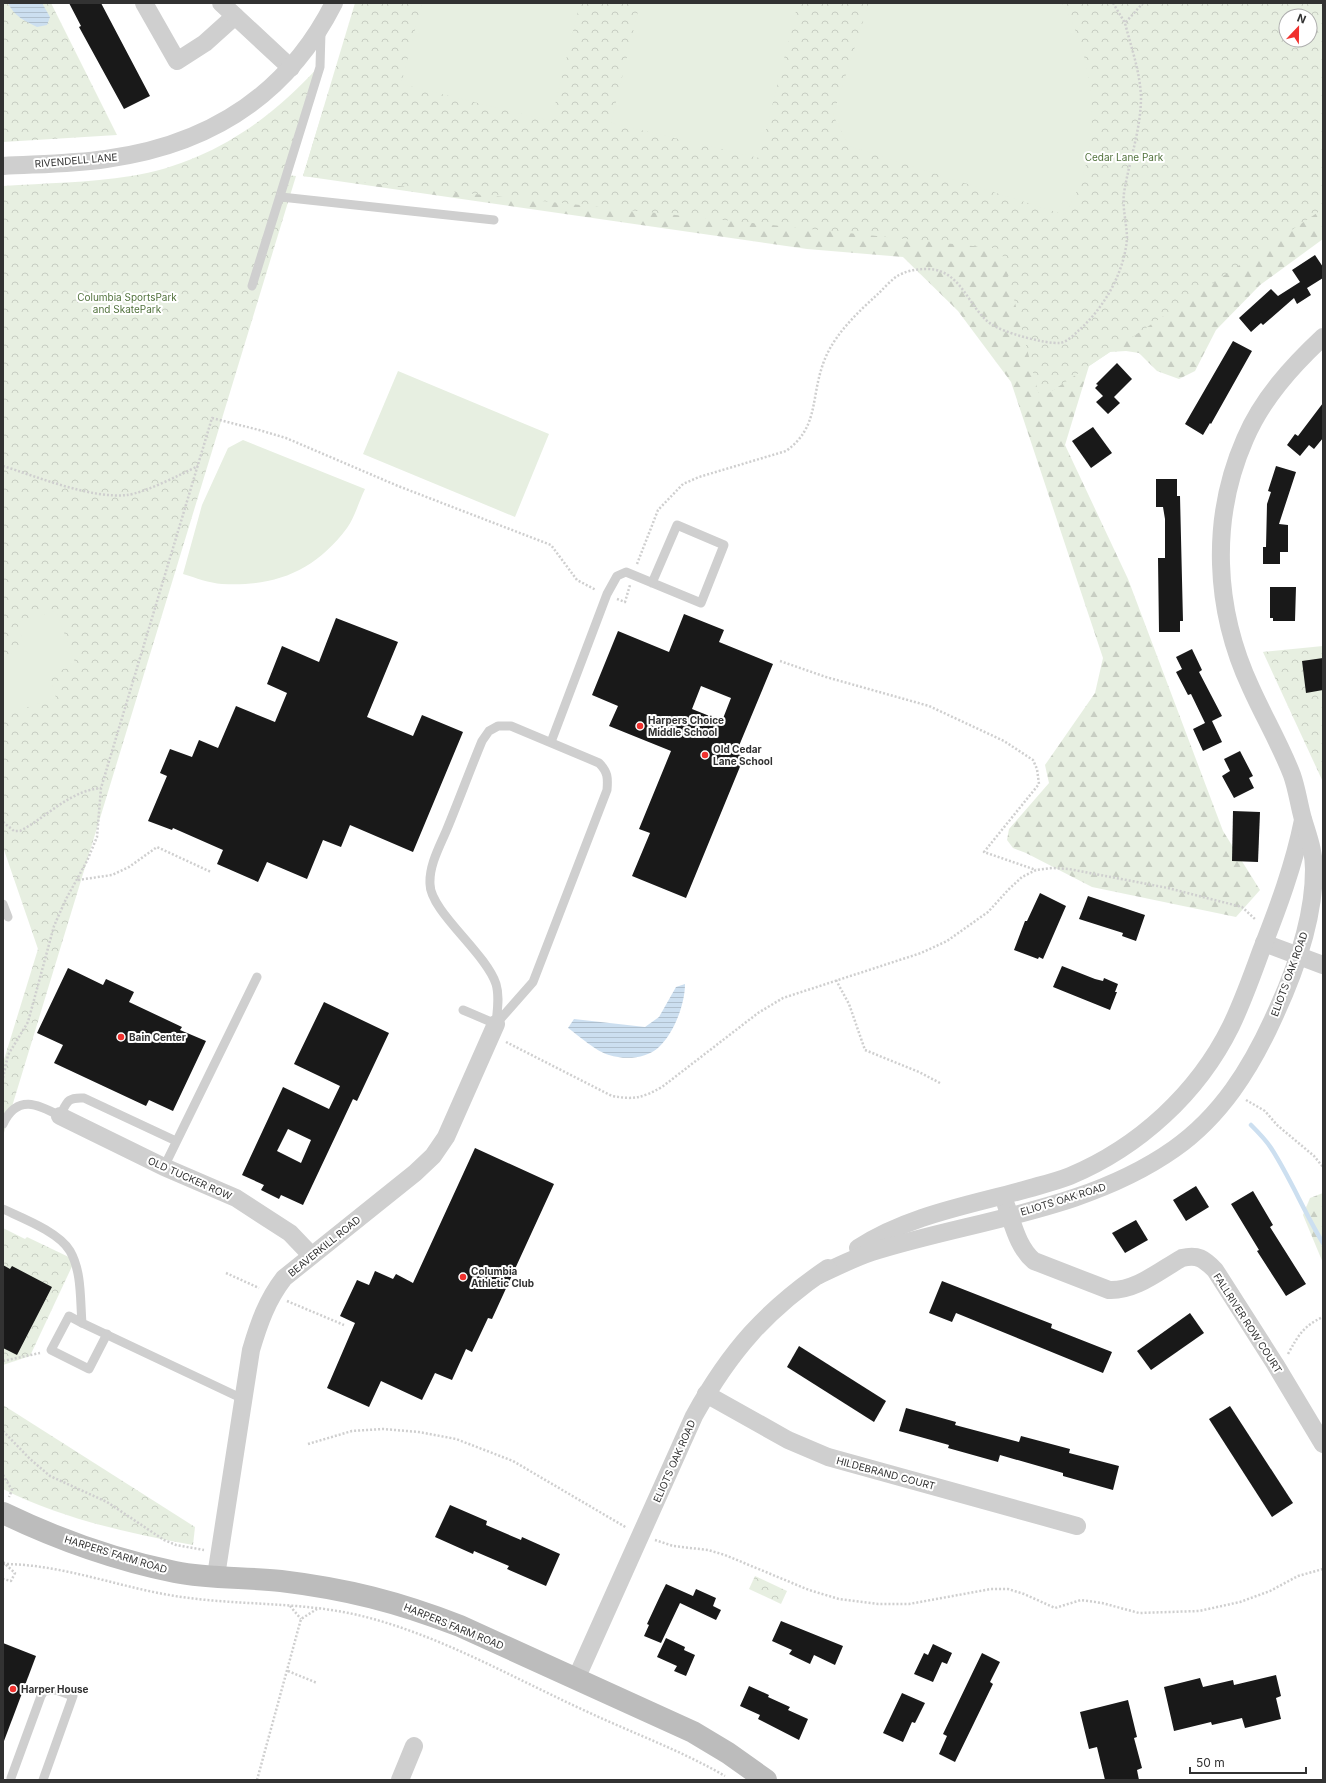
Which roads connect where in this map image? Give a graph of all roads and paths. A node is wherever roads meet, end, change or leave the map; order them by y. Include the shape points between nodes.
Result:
1 (144, 3) edge
2 (221, 3) edge
3 (334, 3) edge
4 (1113, 3) edge
5 (1143, 3) edge
6 (235, 16) junction
7 (1125, 23) junction
8 (321, 28) junction
9 (291, 68) junction
10 (3, 166) edge
11 (281, 196) junction
12 (494, 220) dead end
13 (252, 286) dead end
14 (1323, 338) edge
15 (3, 466) edge
16 (198, 466) junction
17 (634, 575) junction
18 (652, 583) junction
19 (607, 594) junction
20 (780, 660) dead end
21 (551, 742) junction
22 (100, 788) junction
23 (1303, 819) junction
24 (3, 822) edge
25 (1036, 870) junction
26 (211, 872) dead end
27 (78, 880) junction
28 (3, 904) edge
29 (8, 917) dead end
30 (1254, 919) dead end
31 (1264, 943) junction
32 (1298, 956) junction
33 (1323, 966) edge
34 (257, 977) dead end
35 (836, 980) junction
36 (463, 1010) dead end
37 (493, 1029) junction
38 (3, 1078) edge
39 (940, 1083) dead end
40 (1233, 1091) junction
41 (60, 1116) junction
42 (3, 1124) edge
43 (176, 1141) junction
44 (164, 1167) junction
45 (1323, 1167) edge
46 (1003, 1197) junction
47 (3, 1208) edge
48 (1010, 1215) junction
49 (310, 1255) junction
50 (819, 1275) junction
51 (1323, 1317) edge
52 (82, 1322) junction
53 (107, 1334) junction
54 (51, 1350) junction
55 (3, 1361) edge
56 (1275, 1364) junction
57 (706, 1394) junction
58 (243, 1399) junction
59 (3, 1431) edge
60 (308, 1444) dead end
61 (1323, 1444) edge
62 (3, 1475) edge
63 (4, 1508) edge
64 (1077, 1526) dead end
65 (641, 1535) junction
66 (220, 1553) junction
67 (3, 1563) edge
68 (1323, 1569) edge
69 (216, 1576) junction
70 (3, 1579) edge
71 (290, 1606) junction
72 (318, 1609) junction
73 (301, 1619) junction
74 (288, 1671) junction
75 (576, 1679) junction
76 (317, 1683) dead end
77 (414, 1746) dead end
78 (727, 1776) dead end
79 (10, 1778) edge
80 (43, 1780) edge
81 (257, 1780) edge
82 (400, 1780) edge
83 (766, 1780) edge

1 - 6 street via 176,61 205,43
2 - 6 street
3 - 8 street, RIVENDELL LANE
4 - 7 path
5 - 7 path
6 - 9 street
7 - 17 path via 1139,74 1141,97 1135,147 1123,196 1126,238 1122,263 1104,304 1088,322 1061,343 1022,337 991,324 955,279 947,274 933,269 909,270 897,277 859,311 828,352 822,365 804,435 786,451 683,484 658,510
8 - 9 street, RIVENDELL LANE
8 - 11 lane via 320,67
9 - 10 street, RIVENDELL LANE via 270,89 218,126 172,144 106,159
11 - 12 lane
11 - 13 lane
14 - 23 street, ELIOTS OAK ROAD via 1285,375 1245,438 1227,500 1220,563 1223,597 1232,640 1249,685 1292,776
15 - 16 path via 51,482 114,495 129,495
16 - 19 path via 212,418 286,438 461,511 551,545 577,580
16 - 22 path
17 - 18 lane
17 - 19 lane via 626,572 617,576
17 - 19 path via 624,602
18 - 18 lane via 701,603 724,545 677,524
19 - 21 lane
20 - 25 path via 826,677 930,706 1004,741 1033,760 1039,784 984,852
21 - 37 lane via 599,763 606,770 607,790 533,982
21 - 37 lane via 510,726 498,726 489,731 479,747 430,874 430,886 440,908 488,966 496,984 498,996
22 - 24 path via 87,789 73,796 20,832 14,831
22 - 27 path via 96,837
23 - 31 street, ELIOTS OAK ROAD via 1296,853
23 - 32 street, ELIOTS OAK ROAD via 1312,846 1314,868 1304,938
25 - 30 path via 1069,869 1168,888 1242,907
25 - 35 path via 1022,877 988,912 947,941
26 - 27 path via 157,847 112,875
27 - 38 path via 54,926 28,1022 8,1055
28 - 29 lane
31 - 32 street
31 - 46 street, ELIOTS OAK ROAD via 1234,1019 1219,1048 1184,1095 1156,1124 1128,1144 1070,1176
32 - 33 street
32 - 40 street, ELIOTS OAK ROAD via 1262,1045
34 - 43 lane
35 - 37 path via 783,998 758,1013 662,1087 644,1097 629,1099 612,1096
35 - 39 path via 849,1004 865,1050
36 - 37 lane
37 - 49 street, BEAVERKILL ROAD via 446,1136 433,1156
40 - 45 path via 1265,1111
40 - 48 street, ELIOTS OAK ROAD via 1208,1121 1176,1148 1145,1168 1115,1183 1076,1197
41 - 42 lane via 31,1103 15,1108 7,1115
41 - 43 lane via 68,1101 74,1097 84,1098
41 - 44 street, OLD TUCKER ROW
43 - 44 lane
44 - 49 street, OLD TUCKER ROW via 242,1202 290,1233
46 - 48 street, FALLRIVER ROW COURT
46 - 50 street, ELIOTS OAK ROAD via 946,1210 906,1223 863,1245
47 - 52 lane via 42,1228 69,1249 79,1279
48 - 50 street, ELIOTS OAK ROAD via 868,1253
48 - 56 street, FALLRIVER ROW COURT via 1023,1249 1034,1261 1109,1290 1121,1291 1131,1288 1182,1258 1200,1258 1215,1270
49 - 58 street, BEAVERKILL ROAD via 284,1278 271,1294 251,1350
50 - 57 street, ELIOTS OAK ROAD via 798,1288 757,1325 726,1363
51 - 56 path via 1301,1331 1287,1356
52 - 53 lane
52 - 54 lane via 68,1316
53 - 54 lane via 90,1369
53 - 58 lane
54 - 55 path
56 - 61 street, FALLRIVER ROW COURT
57 - 64 street, HILDEBRAND COURT via 788,1440 828,1457
57 - 65 street, ELIOTS OAK ROAD
58 - 66 street, BEAVERKILL ROAD
59 - 66 path via 50,1476 107,1502 164,1540 176,1545
60 - 65 path via 352,1431 383,1429 456,1439 513,1461
62 - 63 path via 12,1490
63 - 69 main road, HARPERS FARM ROAD via 32,1527 82,1546 176,1572
65 - 68 path via 673,1546 726,1555 839,1599 878,1604 909,1604 991,1589 1008,1589 1054,1608 1081,1600 1139,1613 1199,1611 1240,1602 1298,1576
65 - 75 street, ELIOTS OAK ROAD
66 - 69 street, BEAVERKILL ROAD
67 - 70 path, bridge via 15,1573 11,1581
67 - 71 path via 32,1564 129,1588 177,1596
69 - 75 main road, HARPERS FARM ROAD via 339,1589 388,1600 460,1626
71 - 72 path
71 - 73 path
72 - 73 path
72 - 78 path via 360,1616 403,1628 440,1643 591,1714 696,1758
73 - 74 path
74 - 76 path
74 - 81 path
75 - 83 main road, HARPERS FARM ROAD via 693,1732
77 - 82 street
79 - 80 lane via 41,1696 44,1691 56,1690 73,1696

